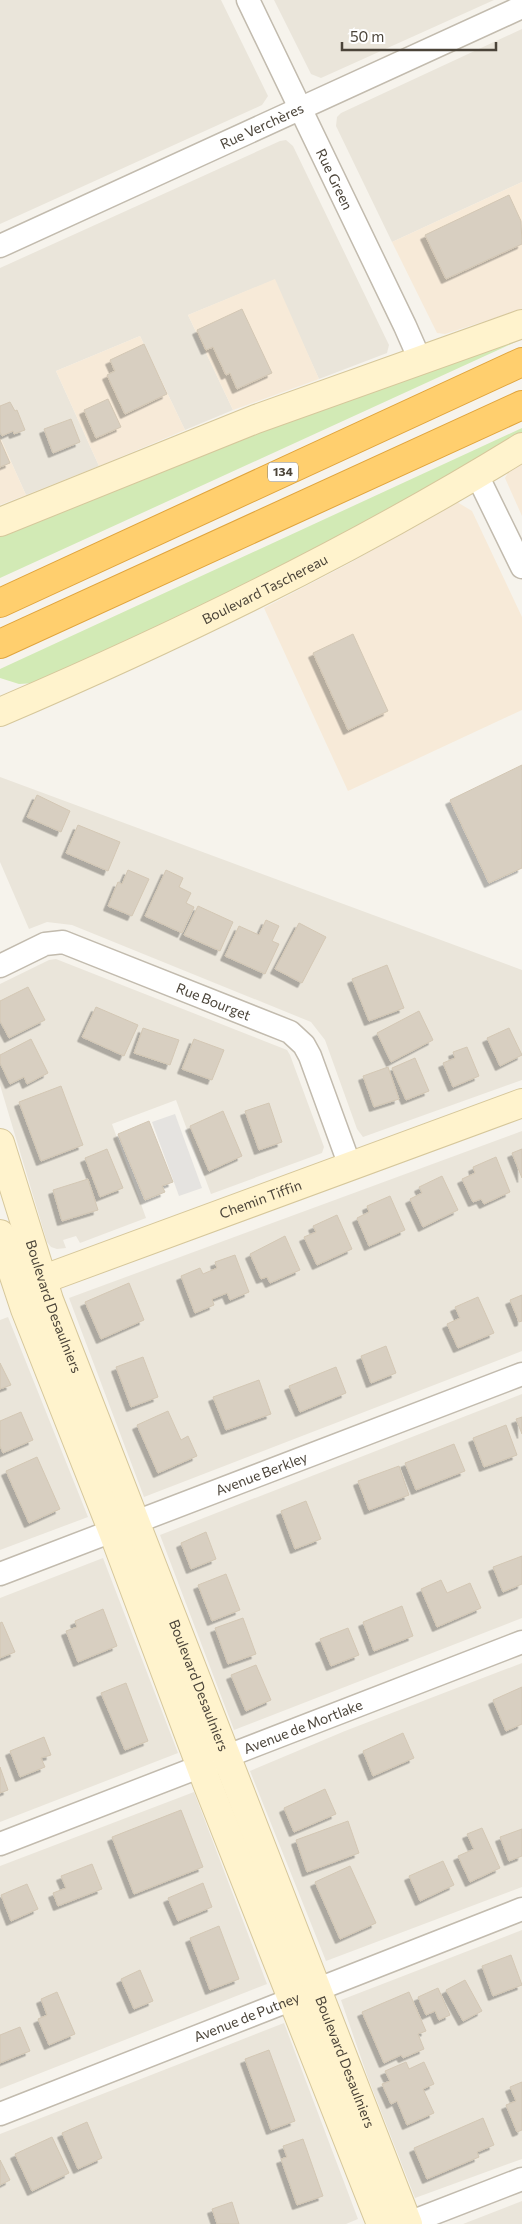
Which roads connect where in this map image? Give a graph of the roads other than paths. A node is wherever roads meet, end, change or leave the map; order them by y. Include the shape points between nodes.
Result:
1 (248, 0) edge
2 (522, 7) edge
3 (299, 107) junction
4 (0, 246) edge
5 (522, 324) edge
6 (420, 360) junction
7 (522, 362) edge
8 (522, 405) edge
9 (522, 447) edge
10 (477, 475) junction
11 (0, 522) edge
12 (522, 567) edge
13 (0, 603) edge
14 (0, 644) edge
15 (0, 690) edge
16 (31, 699) junction
17 (0, 712) edge
18 (0, 966) edge
19 (522, 1104) edge
20 (0, 1143) edge
21 (350, 1166) junction
22 (0, 1234) edge
23 (20, 1288) edge
24 (522, 1374) edge
25 (125, 1528) junction
26 (0, 1574) edge
27 (522, 1642) edge
28 (226, 1757) junction
29 (200, 1767) junction
30 (0, 1844) edge
31 (522, 1909) edge
32 (304, 1995) junction
33 (0, 2114) edge
34 (522, 2179) edge
35 (381, 2224) edge
36 (407, 2224) edge

1 - 3 street, Rue Green
2 - 3 street, Rue Verchères
3 - 4 street, Rue Verchères
3 - 6 street, Rue Green
5 - 6 street
6 - 11 street via 256,418
7 - 13 highway, 134
8 - 14 highway
9 - 10 street, Boulevard Taschereau
10 - 12 street
10 - 16 street, Boulevard Taschereau via 274,587
15 - 16 street
16 - 17 street, Boulevard Taschereau
18 - 21 street, Rue Bourget via 45,944 63,942 290,1032 308,1050
19 - 21 street, Chemin Tiffin
20 - 23 street, Boulevard Desaulniers
21 - 23 street, Chemin Tiffin
22 - 23 street, Boulevard Desaulniers
23 - 25 street, Boulevard Desaulniers
24 - 25 street, Avenue Berkley
25 - 26 street, Avenue Berkley
25 - 28 street, Boulevard Desaulniers
25 - 29 street, Boulevard Desaulniers
27 - 28 street, Avenue de Mortlake
28 - 29 street, Avenue de Mortlake
28 - 32 street, Boulevard Desaulniers
29 - 30 street, Avenue de Mortlake
29 - 32 street, Boulevard Desaulniers
31 - 32 street, Avenue de Putney
32 - 33 street, Avenue de Putney
32 - 35 street, Boulevard Desaulniers
32 - 36 street, Boulevard Desaulniers
34 - 36 street

